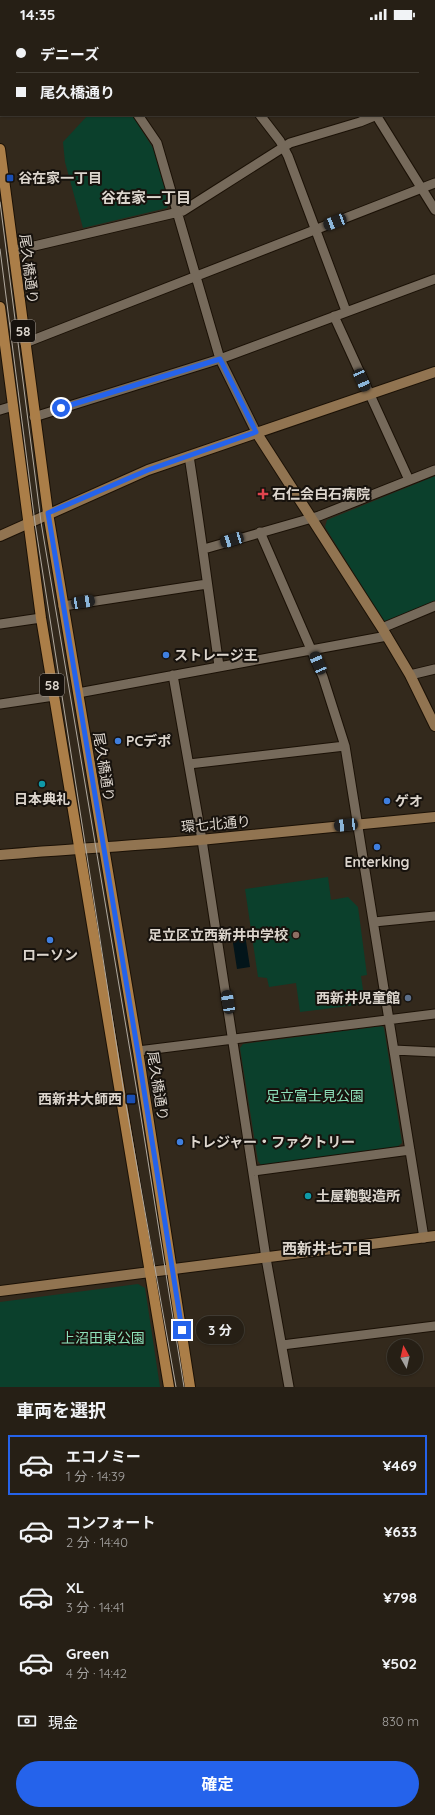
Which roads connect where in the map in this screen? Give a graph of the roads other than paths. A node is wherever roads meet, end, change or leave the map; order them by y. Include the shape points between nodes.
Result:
1 (139, 116) edge
2 (373, 116) edge
3 (377, 116) edge
4 (264, 117) edge
5 (284, 148) junction
6 (0, 149) edge
7 (435, 183) edge
8 (422, 188) junction
9 (435, 210) edge
10 (177, 213) junction
11 (314, 230) junction
12 (12, 251) junction
13 (195, 276) junction
14 (435, 279) edge
15 (0, 306) edge
16 (346, 312) junction
17 (334, 316) junction
18 (25, 343) junction
19 (3, 355) edge
20 (220, 359) junction
21 (435, 372) edge
22 (369, 395) junction
23 (13, 406) junction
24 (0, 410) edge
25 (34, 417) junction
26 (256, 432) junction
27 (189, 456) junction
28 (435, 470) edge
29 (409, 480) junction
30 (48, 513) junction
31 (311, 519) junction
32 (28, 523) junction
33 (260, 532) junction
34 (0, 536) edge
35 (204, 549) junction
36 (207, 584) junction
37 (63, 606) junction
38 (435, 606) edge
39 (41, 618) junction
40 (0, 624) edge
41 (384, 632) junction
42 (312, 650) junction
43 (219, 666) junction
44 (435, 669) edge
45 (173, 675) junction
46 (410, 675) junction
47 (78, 692) junction
48 (54, 696) junction
49 (0, 704) edge
50 (435, 726) edge
51 (345, 746) junction
52 (189, 764) junction
53 (435, 817) edge
54 (358, 824) junction
55 (202, 840) junction
56 (79, 847) junction
57 (103, 848) junction
58 (0, 855) edge
59 (435, 916) edge
60 (374, 922) junction
61 (435, 1014) edge
62 (389, 1020) junction
63 (234, 1039) junction
64 (394, 1050) junction
65 (138, 1051) junction
66 (435, 1052) edge
67 (410, 1150) junction
68 (253, 1171) junction
69 (435, 1236) edge
70 (424, 1238) junction
71 (266, 1258) junction
72 (172, 1270) junction
73 (149, 1272) junction
74 (0, 1291) edge
75 (435, 1326) edge
76 (282, 1345) junction
77 (169, 1387) edge
78 (190, 1387) edge
79 (289, 1387) edge

1 - 10 street via 157,143
2 - 5 street via 290,143
3 - 8 street
4 - 5 street
5 - 10 street via 192,207
5 - 11 street
6 - 12 main road, 尾久橋通り / 58
7 - 8 street
8 - 9 street
8 - 11 street
10 - 12 street
10 - 13 street
11 - 13 street
11 - 16 street
12 - 18 main road, 尾久橋通り / 58
13 - 18 street
13 - 20 street
14 - 16 street
15 - 19 main road, 58
16 - 17 street
17 - 20 street
17 - 22 street
18 - 25 main road, 尾久橋通り / 58
19 - 23 main road, 58
20 - 25 street
20 - 26 street
21 - 22 street
22 - 26 street
22 - 29 street
23 - 24 street
23 - 32 main road, 58
25 - 30 main road, 尾久橋通り / 58
26 - 27 street
26 - 31 street
27 - 30 street via 148,470
27 - 35 street
28 - 29 street
29 - 31 street
30 - 32 street
30 - 37 main road, 尾久橋通り / 58
31 - 33 street
31 - 41 street
32 - 34 street
32 - 39 main road, 58
33 - 35 street
33 - 42 street
35 - 36 street
36 - 37 street
36 - 43 street
37 - 47 main road, 尾久橋通り / 58
38 - 41 street
39 - 40 street
39 - 48 main road, 58
41 - 42 street
41 - 46 street
42 - 43 street
42 - 51 street via 324,677
43 - 45 street
44 - 46 street
45 - 47 street
45 - 52 street
46 - 50 street
47 - 57 main road, 尾久橋通り / 58
48 - 49 street
48 - 56 main road, 58
51 - 52 street
51 - 54 street
52 - 55 street
53 - 54 street, 環七北通り
54 - 55 street, 環七北通り
54 - 60 street
55 - 57 street, 環七北通り
55 - 63 street
56 - 57 street, 環七北通り
56 - 58 street, 環七北通り
56 - 73 main road, 58
57 - 65 main road, 尾久橋通り / 58
59 - 60 street
60 - 62 street
61 - 62 street
62 - 63 street
62 - 64 street
63 - 65 street
63 - 68 street
64 - 66 street
64 - 67 street
65 - 72 main road, 尾久橋通り / 58
67 - 68 street
67 - 70 street
68 - 71 street
69 - 70 street
70 - 71 street
71 - 72 street
71 - 76 street
72 - 73 street
72 - 78 main road, 尾久橋通り / 58
73 - 74 street
73 - 77 main road, 58
75 - 76 street
76 - 79 street

